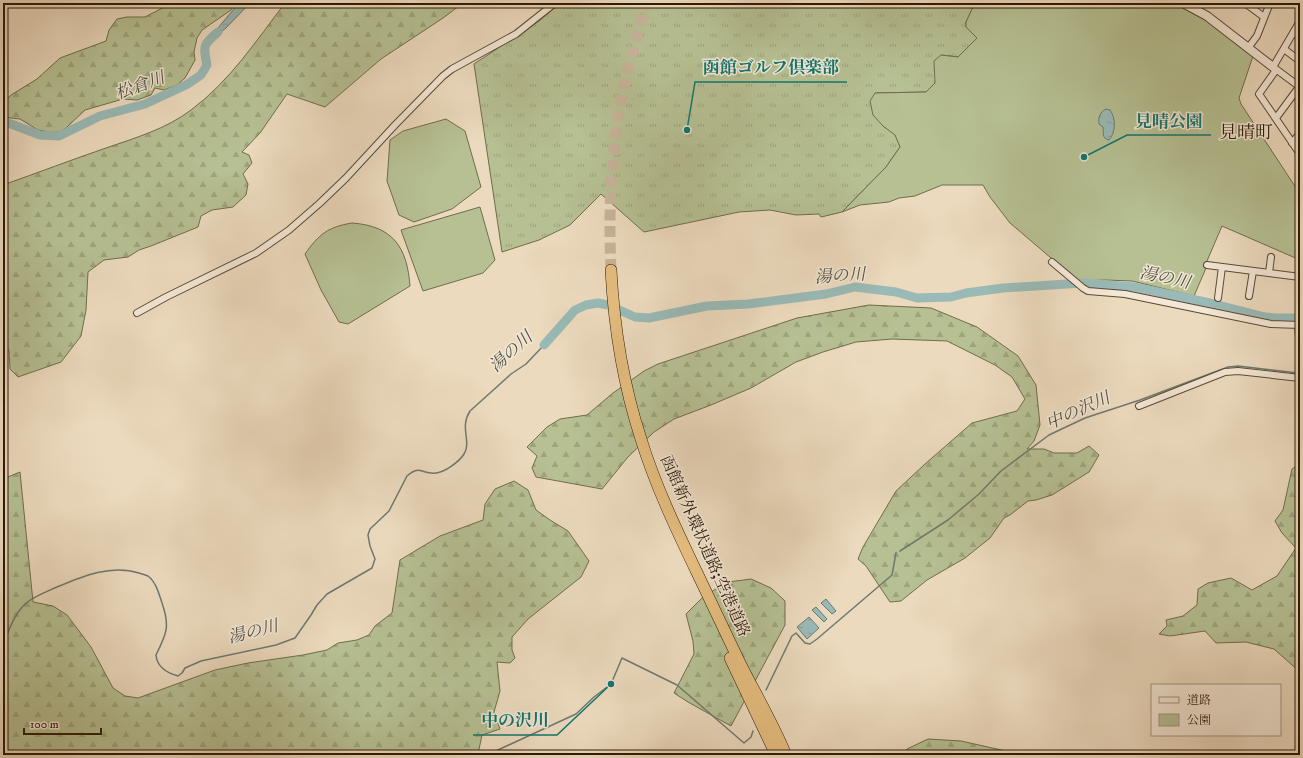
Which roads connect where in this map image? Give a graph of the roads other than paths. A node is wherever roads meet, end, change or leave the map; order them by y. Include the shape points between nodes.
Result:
1 (555, 3) edge
2 (1183, 3) edge
3 (1245, 3) edge
4 (1270, 3) edge
5 (1191, 5) edge
6 (1264, 17) junction
7 (1300, 21) edge
8 (1248, 48) junction
9 (1284, 49) junction
10 (1300, 60) edge
11 (1275, 68) junction
12 (1300, 87) edge
13 (1276, 118) junction
14 (1300, 132) edge
15 (1292, 143) junction
16 (1300, 154) edge
17 (1270, 257) dead end
18 (1052, 262) dead end
19 (1208, 265) dead end
20 (1222, 267) junction
21 (608, 270) tunnel mouth
22 (1253, 271) junction
23 (1269, 273) junction
24 (1300, 277) edge
25 (1249, 296) dead end
26 (1218, 298) dead end
27 (137, 313) dead end
28 (613, 319) junction
29 (1299, 325) edge
30 (1300, 350) edge
31 (1300, 378) edge
32 (1139, 406) dead end
33 (776, 755) edge
34 (786, 755) edge

1 - 27 street via 516,34 442,76 346,178 272,243
2 - 5 street
3 - 6 street
4 - 6 street
5 - 8 street
6 - 8 street via 1257,36
7 - 9 street
8 - 11 street
9 - 10 street
9 - 11 street
11 - 12 street
11 - 13 street via 1259,94
12 - 13 street
13 - 15 street
14 - 15 street
15 - 16 street
17 - 23 street
18 - 29 street via 1083,288 1095,292 1165,301 1271,324
19 - 20 street
20 - 22 street
20 - 26 street
21 - 28 highway, 函館新外環状道路;空港道路
22 - 23 street
22 - 25 street
23 - 24 street
28 - 33 highway, 函館新外環状道路;空港道路 via 617,363 649,477 685,561
28 - 34 highway, 函館新外環状道路;空港道路 via 631,405 654,476 690,558
29 - 30 street
31 - 32 street via 1238,371 1225,372

